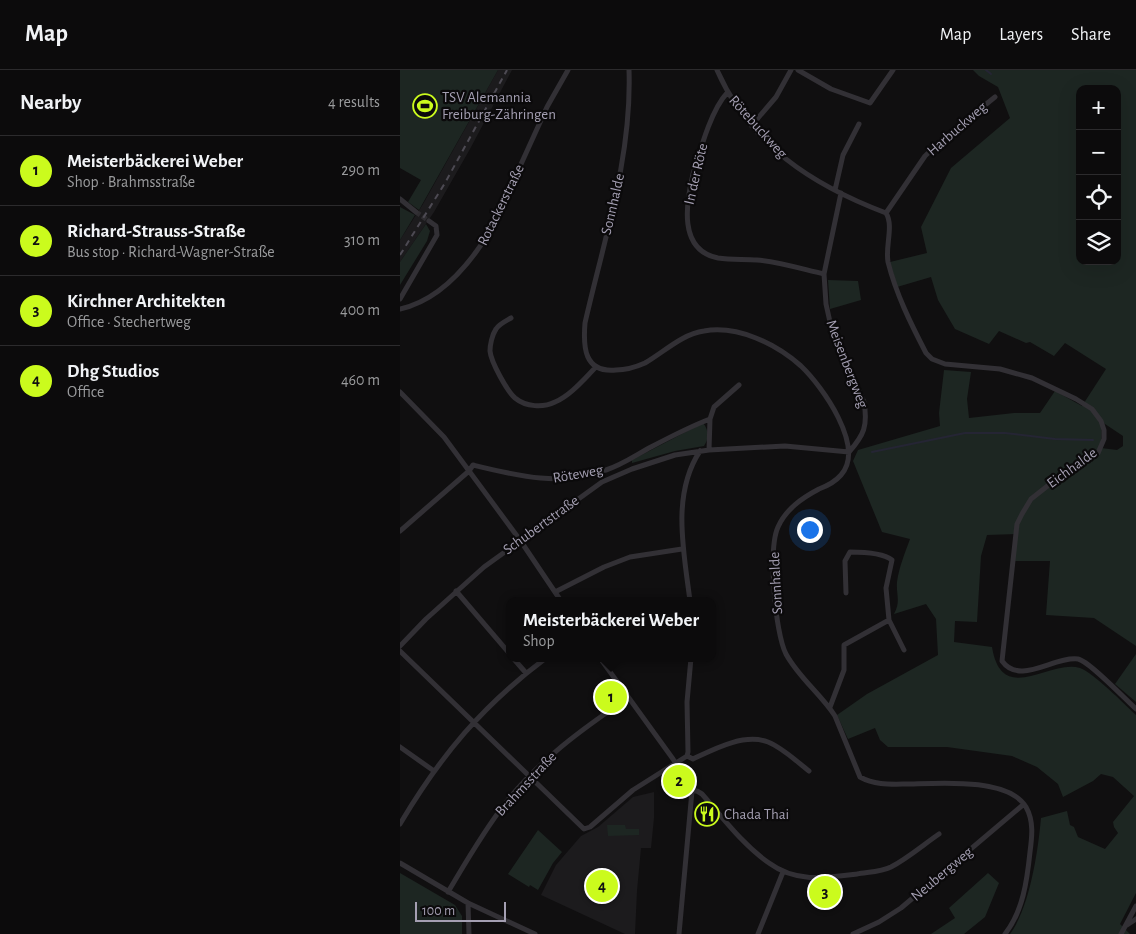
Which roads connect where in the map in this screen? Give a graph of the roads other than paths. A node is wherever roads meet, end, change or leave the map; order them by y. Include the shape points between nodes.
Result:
1 (568, 70) edge
2 (629, 70) edge
3 (717, 70) edge
4 (791, 70) edge
5 (798, 70) edge
6 (892, 70) edge
7 (728, 93) junction
8 (995, 97) dead end
9 (859, 124) dead end
10 (752, 126) junction
11 (834, 190) junction
12 (841, 193) junction
13 (400, 199) edge
14 (416, 212) tunnel mouth
15 (886, 212) junction
16 (429, 221) tunnel mouth
17 (824, 274) junction
18 (400, 299) edge
19 (400, 309) edge
20 (511, 318) dead end
21 (596, 367) junction
22 (740, 385) dead end
23 (400, 392) edge
24 (710, 419) junction
25 (709, 450) junction
26 (700, 451) junction
27 (849, 452) junction
28 (468, 471) junction
29 (401, 529) edge
30 (520, 540) junction
31 (682, 549) junction
32 (456, 591) junction
33 (555, 592) junction
34 (846, 593) dead end
35 (558, 597) edge
36 (689, 597) edge
37 (889, 620) junction
38 (400, 646) edge
39 (506, 649) edge
40 (400, 650) edge
41 (904, 650) dead end
42 (517, 662) edge
43 (541, 662) edge
44 (603, 662) edge
45 (690, 662) edge
46 (526, 673) junction
47 (628, 698) junction
48 (830, 707) junction
49 (1136, 709) edge
50 (474, 721) junction
51 (400, 747) edge
52 (687, 756) junction
53 (675, 762) junction
54 (434, 771) junction
55 (809, 771) dead end
56 (530, 776) junction
57 (692, 791) junction
58 (1024, 804) junction
59 (400, 824) edge
60 (939, 834) dead end
61 (400, 863) edge
62 (783, 872) junction
63 (448, 892) junction
64 (468, 903) junction
65 (1136, 906) edge
66 (1136, 919) edge
67 (1127, 925) junction
68 (469, 934) edge
69 (535, 934) edge
70 (678, 934) edge
71 (758, 934) edge
72 (853, 934) edge
73 (1004, 934) edge
74 (1121, 934) edge

1 - 19 street, Rotackerstraße via 547,107 481,247 469,263 439,290 417,304
2 - 21 street, Sonnhalde via 625,151 585,323 587,355
3 - 7 street, Rötebuckweg
4 - 10 street via 776,97
5 - 6 street via 831,89 870,103
7 - 10 street, Rötebuckweg
7 - 17 street, In der Röte via 721,100 706,134 692,181 688,229 693,242 706,254 718,258 759,260
8 - 15 street, Harbuckweg via 925,156
9 - 11 street via 843,155
10 - 11 street, Rötebuckweg via 794,166
11 - 12 street, Rötebuckweg
12 - 15 street, Rötebuckweg
12 - 17 street, Meisenbergweg
13 - 14 street
15 - 49 street, Eichhalde via 890,223 887,254 898,294 926,353 932,359 945,364 1000,369 1024,376 1076,399 1092,409 1101,421 1104,439 1098,452 1031,499 1017,524 1002,661 1006,667 1016,671 1028,671 1079,659 1091,666
16 - 18 street via 436,226 437,235
17 - 27 street, Meisenbergweg via 828,318 864,402 863,432
20 - 21 street via 496,329 490,353 509,392 522,402 542,406 555,403
21 - 27 street via 612,371 636,366 702,331 740,333 778,349 812,378 839,417
22 - 24 street via 714,407
23 - 28 street via 444,437
24 - 25 street
24 - 28 street, Röteweg via 606,470 591,474 544,479 473,465
25 - 26 street, Schubertstraße
25 - 27 street via 785,446
26 - 30 street, Schubertstraße via 651,462 602,482
26 - 31 street via 692,463 686,483
27 - 48 street, Sonnhalde via 848,462 840,476 794,506 785,516 773,547 777,612 785,652 797,672
28 - 29 street
28 - 30 street
30 - 32 street, Schubertstraße
30 - 33 street
31 - 33 street via 630,557
31 - 36 street
32 - 38 street, Schubertstraße
32 - 39 street
33 - 35 street
34 - 37 street via 844,561 850,552 888,557 892,560 886,588
37 - 41 street
37 - 48 street via 844,645 844,670
40 - 50 street
42 - 46 street
43 - 46 street
44 - 47 street
45 - 52 street
46 - 50 street
47 - 53 street
47 - 56 street, Brahmsstraße via 577,733
48 - 58 street, Sonnhalde via 860,777 867,781 879,784 977,785 1013,794
50 - 54 street
50 - 56 street
51 - 54 street
52 - 53 street
52 - 55 street via 694,759 726,744 758,740 777,747
53 - 56 street via 633,790 587,829 581,827
53 - 57 street
54 - 59 street
56 - 63 street, Brahmsstraße via 488,826
57 - 62 street via 698,790 752,850
57 - 70 street
58 - 72 street, Neubergweg via 901,908
58 - 73 street via 1032,825 1028,869 1021,905
60 - 62 street via 890,868 878,871 813,878
61 - 63 street
62 - 71 street
63 - 64 street
64 - 68 street
64 - 69 street
65 - 67 street
66 - 67 street
67 - 74 street

